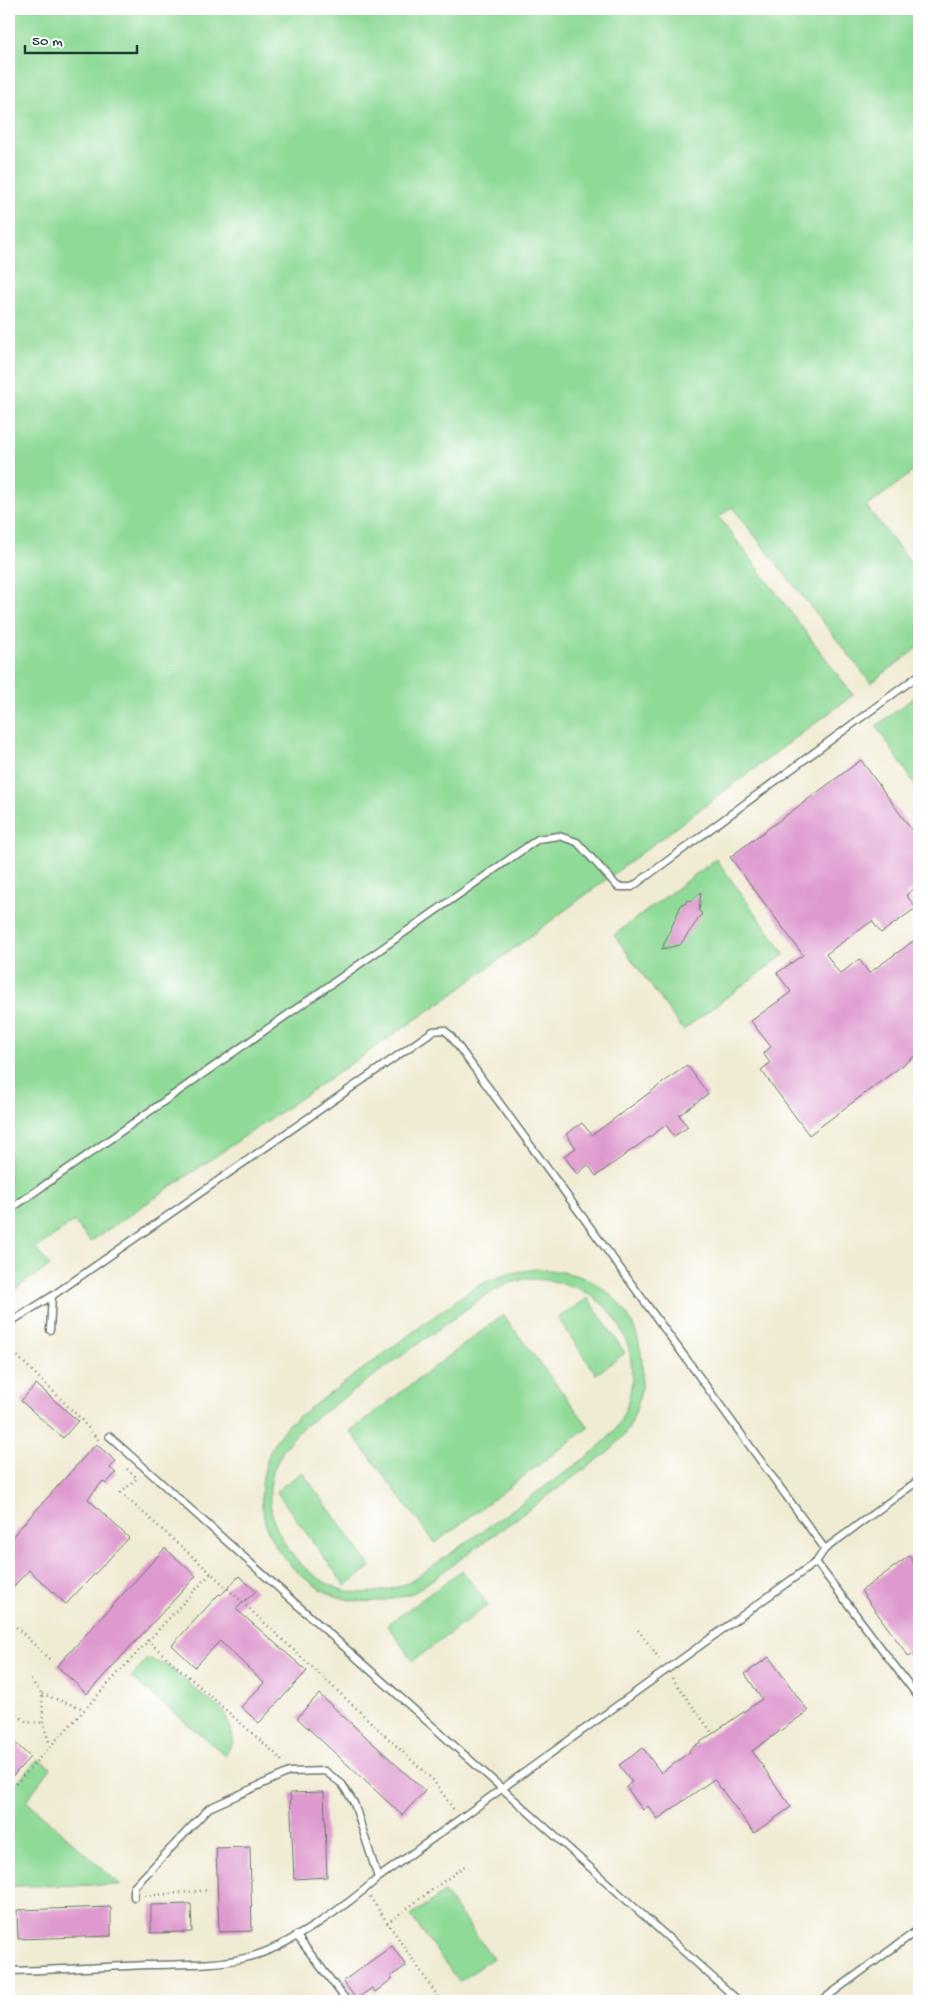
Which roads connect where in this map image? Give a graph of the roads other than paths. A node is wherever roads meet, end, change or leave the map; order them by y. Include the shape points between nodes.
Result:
1 (919, 675) edge
2 (9, 1210) edge
3 (52, 1296) junction
4 (9, 1323) edge
5 (50, 1330) dead end
6 (109, 1436) dead end
7 (919, 1480) edge
8 (825, 1549) junction
9 (816, 1562) junction
10 (919, 1698) edge
11 (501, 1789) junction
12 (378, 1878) junction
13 (134, 1897) road end
14 (919, 1930) edge
15 (296, 1936) junction
16 (9, 1971) edge
17 (347, 2001) edge
18 (739, 2001) edge
19 (821, 2001) edge

1 - 2 lane via 632,887 618,887 577,842 559,836 538,839
3 - 4 lane
3 - 5 lane
3 - 8 lane via 434,1032 444,1030 572,1200
6 - 11 lane
7 - 8 lane
8 - 9 lane
9 - 10 lane
9 - 11 lane
11 - 12 lane
11 - 18 lane
12 - 13 lane via 354,1802 342,1784 325,1771 289,1772 209,1808 134,1887
12 - 15 lane
14 - 19 lane
15 - 16 lane via 249,1958 212,1963
15 - 17 lane

